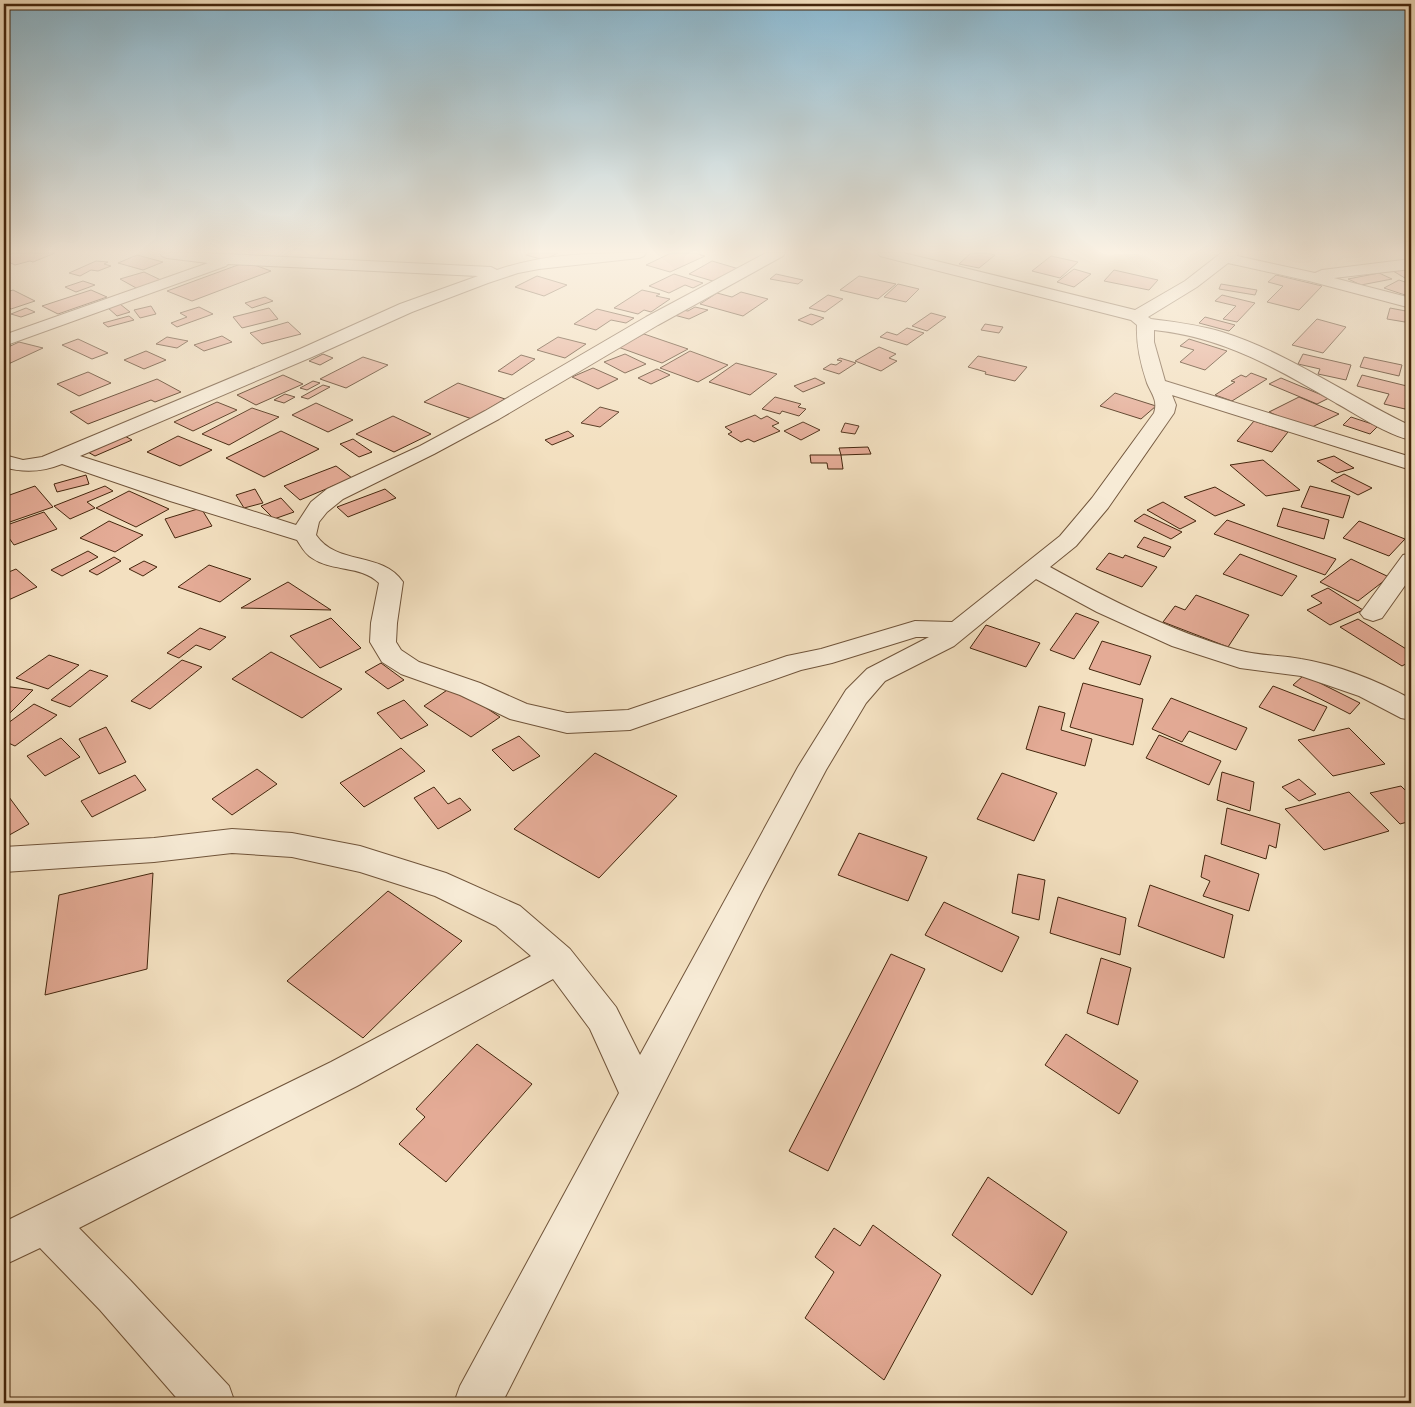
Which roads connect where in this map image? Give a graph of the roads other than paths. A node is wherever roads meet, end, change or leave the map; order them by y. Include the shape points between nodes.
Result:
1 (66, 319) edge
2 (383, 319) edge
3 (658, 319) edge
4 (1137, 319) edge
5 (1142, 320) junction
6 (4, 341) edge
7 (1157, 384) junction
8 (1411, 434) edge
9 (62, 456) junction
10 (4, 461) edge
11 (1411, 464) edge
12 (305, 535) junction
13 (1411, 560) edge
14 (1034, 569) junction
15 (1373, 613) dead end
16 (958, 630) junction
17 (1411, 711) edge
18 (4, 858) edge
19 (558, 959) junction
20 (639, 1093) junction
21 (45, 1224) junction
22 (4, 1244) edge
23 (212, 1403) edge
24 (477, 1403) edge

1 - 6 street
2 - 9 street
3 - 12 street via 492,415 325,500 308,522
4 - 5 street
5 - 7 street
5 - 8 street via 1206,333 1236,343
7 - 11 street
7 - 14 street via 1166,405 1149,436 1068,541
9 - 10 street via 32,466
9 - 12 street
12 - 16 street via 312,546 324,555 371,567 391,582 384,623 384,642 391,656 410,668 470,689 520,712 567,723 630,720 787,665 879,638 915,629
13 - 15 street
14 - 16 street
14 - 17 street via 1115,611 1182,639 1231,657 1261,664 1300,667 1348,682
16 - 20 street via 945,640 876,674 856,697 752,877
18 - 19 street via 154,850 232,841 292,845 360,860 446,886 508,916
19 - 20 street via 603,1018
19 - 21 street via 344,1074
20 - 24 street
21 - 22 street
21 - 23 street via 115,1295

